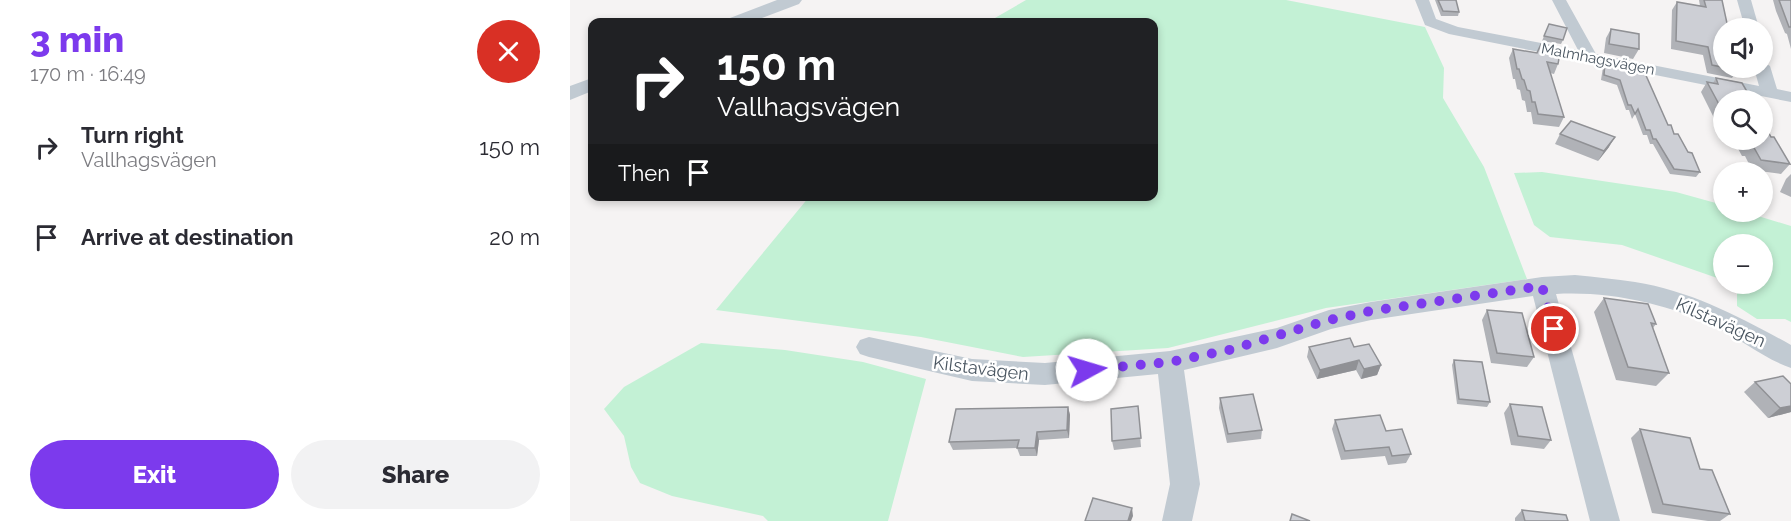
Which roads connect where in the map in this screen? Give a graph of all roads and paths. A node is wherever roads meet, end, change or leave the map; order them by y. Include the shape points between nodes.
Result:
1 (793, 0) edge
2 (1422, 0) edge
3 (1559, 0) edge
4 (1744, 0) edge
5 (746, 18) edge
6 (1749, 18) edge
7 (1590, 58) junction
8 (588, 86) edge
9 (1755, 90) edge
10 (570, 94) edge
11 (1773, 94) edge
12 (1791, 97) edge
13 (1542, 286) junction
14 (869, 347) dead end
15 (1791, 357) edge
16 (1170, 362) junction
17 (1177, 521) edge
18 (1605, 521) edge

1 - 5 street
2 - 7 street, Malmhagsvägen via 1426,16 1440,27
3 - 7 street
4 - 6 street
7 - 9 street, Malmhagsvägen
8 - 10 street
11 - 12 street, Malmhagsvägen
13 - 15 street, Kilstavägen via 1606,286 1685,304 1726,321
13 - 16 street, Kilstavägen via 1371,311
13 - 18 street
14 - 16 street, Kilstavägen via 941,365 1007,374
16 - 17 street via 1185,484

